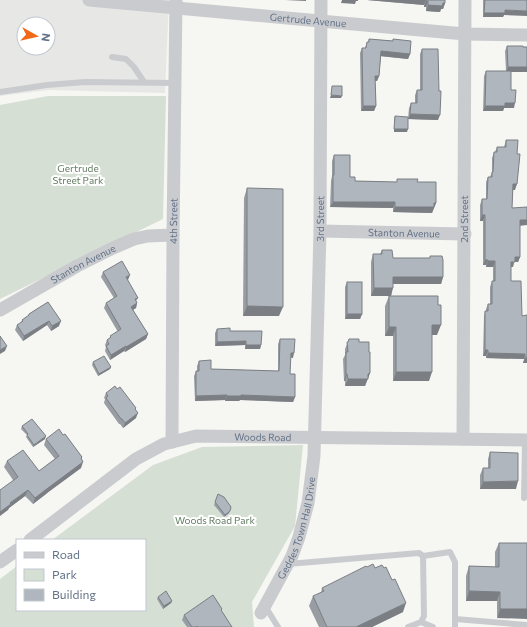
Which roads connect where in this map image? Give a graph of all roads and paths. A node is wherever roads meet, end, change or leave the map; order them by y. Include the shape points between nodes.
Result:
1 (89, 0) edge
2 (321, 0) edge
3 (465, 0) edge
4 (176, 4) edge
5 (320, 22) junction
6 (465, 34) junction
7 (527, 35) edge
8 (112, 57) dead end
9 (144, 82) junction
10 (175, 83) junction
11 (0, 92) edge
12 (320, 231) junction
13 (465, 234) junction
14 (173, 235) junction
15 (0, 310) edge
16 (314, 438) junction
17 (463, 439) junction
18 (526, 440) edge
19 (172, 442) junction
20 (524, 498) dead end
21 (31, 539) edge
22 (16, 551) edge
23 (423, 556) junction
24 (0, 562) edge
25 (288, 564) junction
26 (263, 610) joint
27 (455, 619) junction
28 (422, 622) junction
29 (527, 625) edge
30 (278, 627) edge
31 (408, 627) edge
32 (433, 627) edge
33 (455, 627) edge

1 - 4 street, Gertrude Avenue
2 - 5 street, 3rd Street
3 - 6 street, 2nd Street
4 - 5 street, Gertrude Avenue
4 - 10 street, 4th Street
5 - 6 street, Gertrude Avenue
5 - 12 street, 3rd Street
6 - 7 street, Gertrude Avenue
6 - 13 street, 2nd Street
8 - 9 lane via 126,60
9 - 10 lane
9 - 11 lane via 85,82
10 - 14 street, 4th Street
12 - 13 street, Stanton Avenue
12 - 16 street, 3rd Street
13 - 17 street, 2nd Street
14 - 15 street, Stanton Avenue via 134,239 113,248
14 - 19 street, 4th Street
16 - 17 street, Woods Road
16 - 19 street, Woods Road via 196,436
16 - 25 street, Geddes Town Hall Drive via 308,503 299,537
17 - 18 street, Woods Road
18 - 20 lane
19 - 21 street, Woods Road via 136,460
22 - 24 street
23 - 25 lane via 419,553
23 - 27 lane via 450,552 455,562
23 - 28 lane
25 - 26 street, Geddes Town Hall Drive
26 - 30 lane
27 - 29 lane
27 - 33 lane
28 - 31 lane
28 - 32 lane

